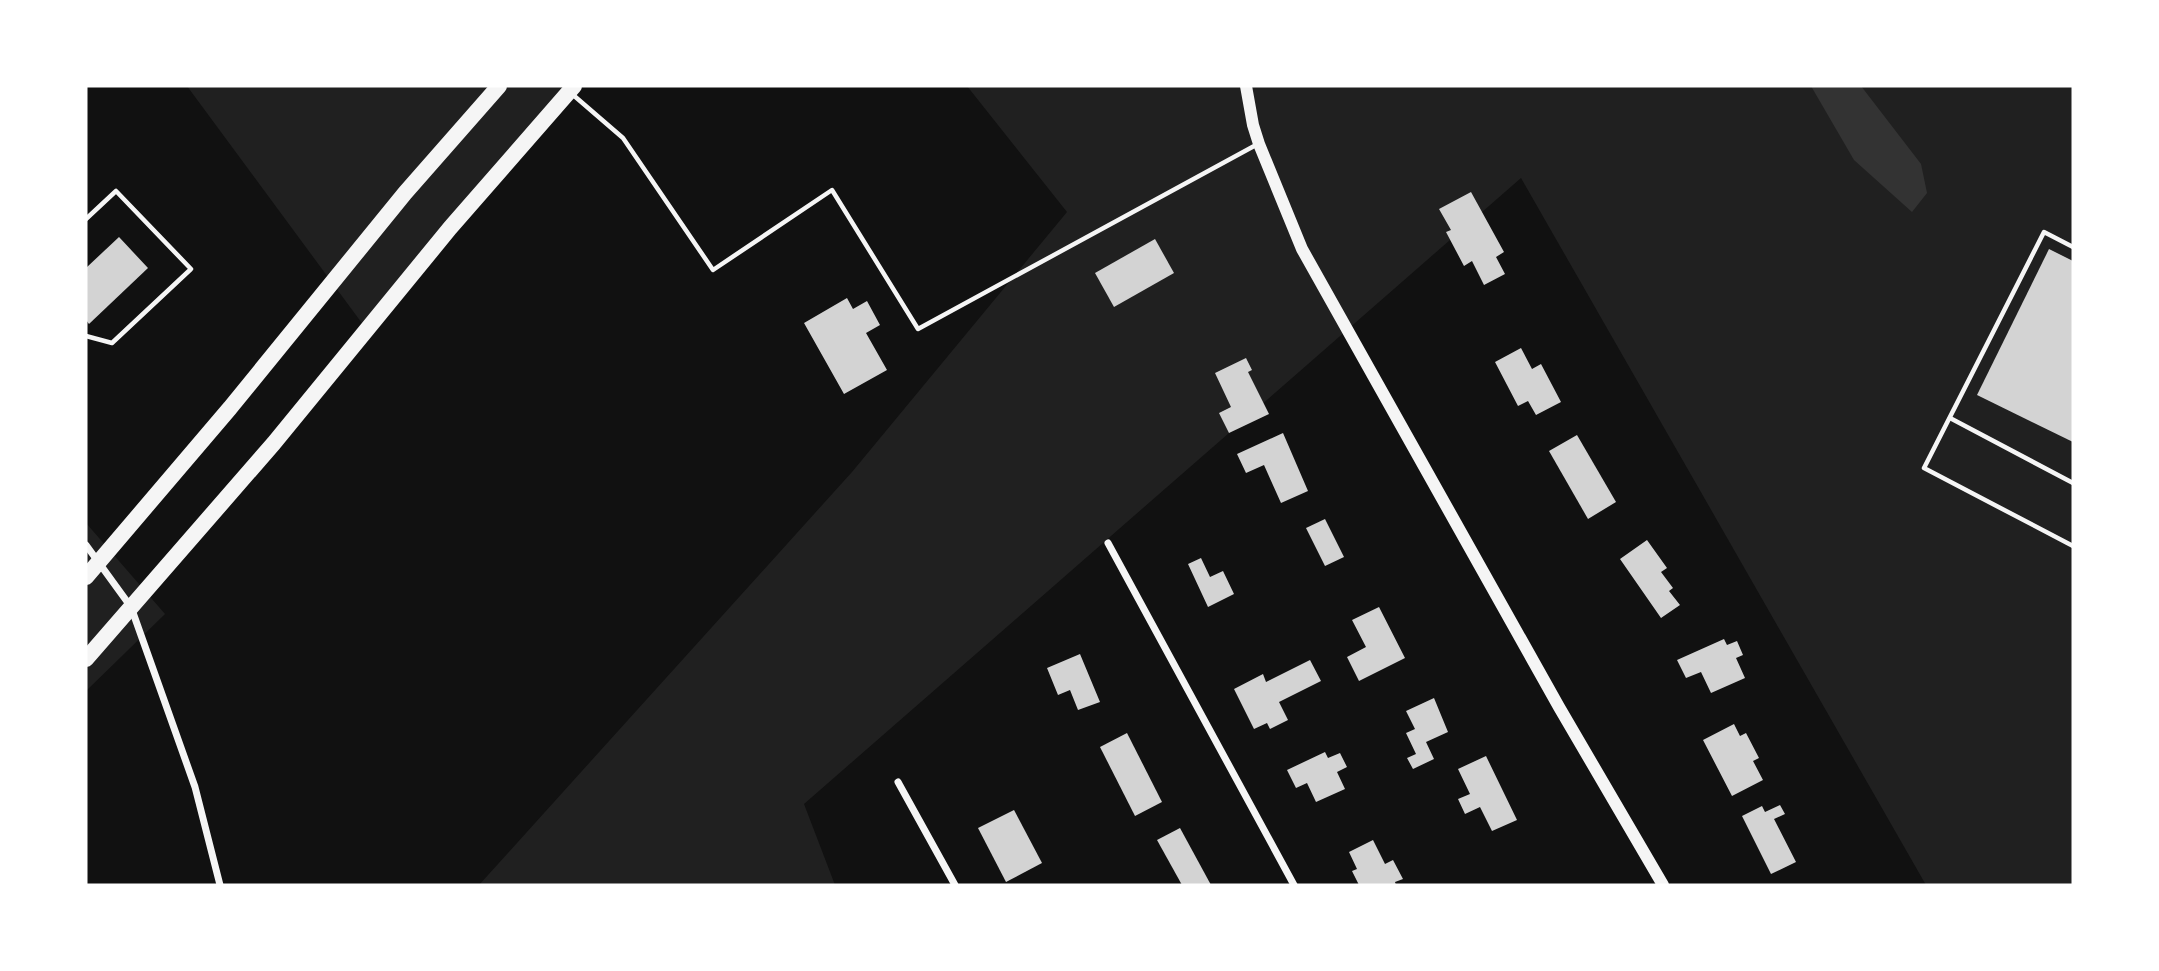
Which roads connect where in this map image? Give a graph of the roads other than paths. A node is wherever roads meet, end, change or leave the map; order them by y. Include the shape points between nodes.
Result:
1 (499, 86) edge
2 (1246, 86) edge
3 (571, 89) edge
4 (1259, 144) junction
5 (86, 219) edge
6 (2073, 247) edge
7 (86, 336) edge
8 (1950, 418) junction
9 (2073, 483) edge
10 (1108, 543) dead end
11 (86, 545) edge
12 (2073, 547) edge
13 (100, 562) junction
14 (86, 578) edge
15 (131, 607) junction
16 (86, 659) edge
17 (898, 782) dead end
18 (220, 885) edge
19 (955, 885) edge
20 (1294, 885) edge
21 (1663, 885) edge

1 - 13 main road
2 - 4 street
3 - 4 lane via 623,138 713,270 832,190 918,329
3 - 15 main road
4 - 21 street via 1302,249
5 - 7 lane via 116,191 191,269 112,343
6 - 8 lane via 2043,232
8 - 9 lane
8 - 12 lane via 1924,468
10 - 20 street
11 - 13 street
13 - 14 main road
13 - 15 street
15 - 16 main road
15 - 18 street via 195,787
17 - 19 street

